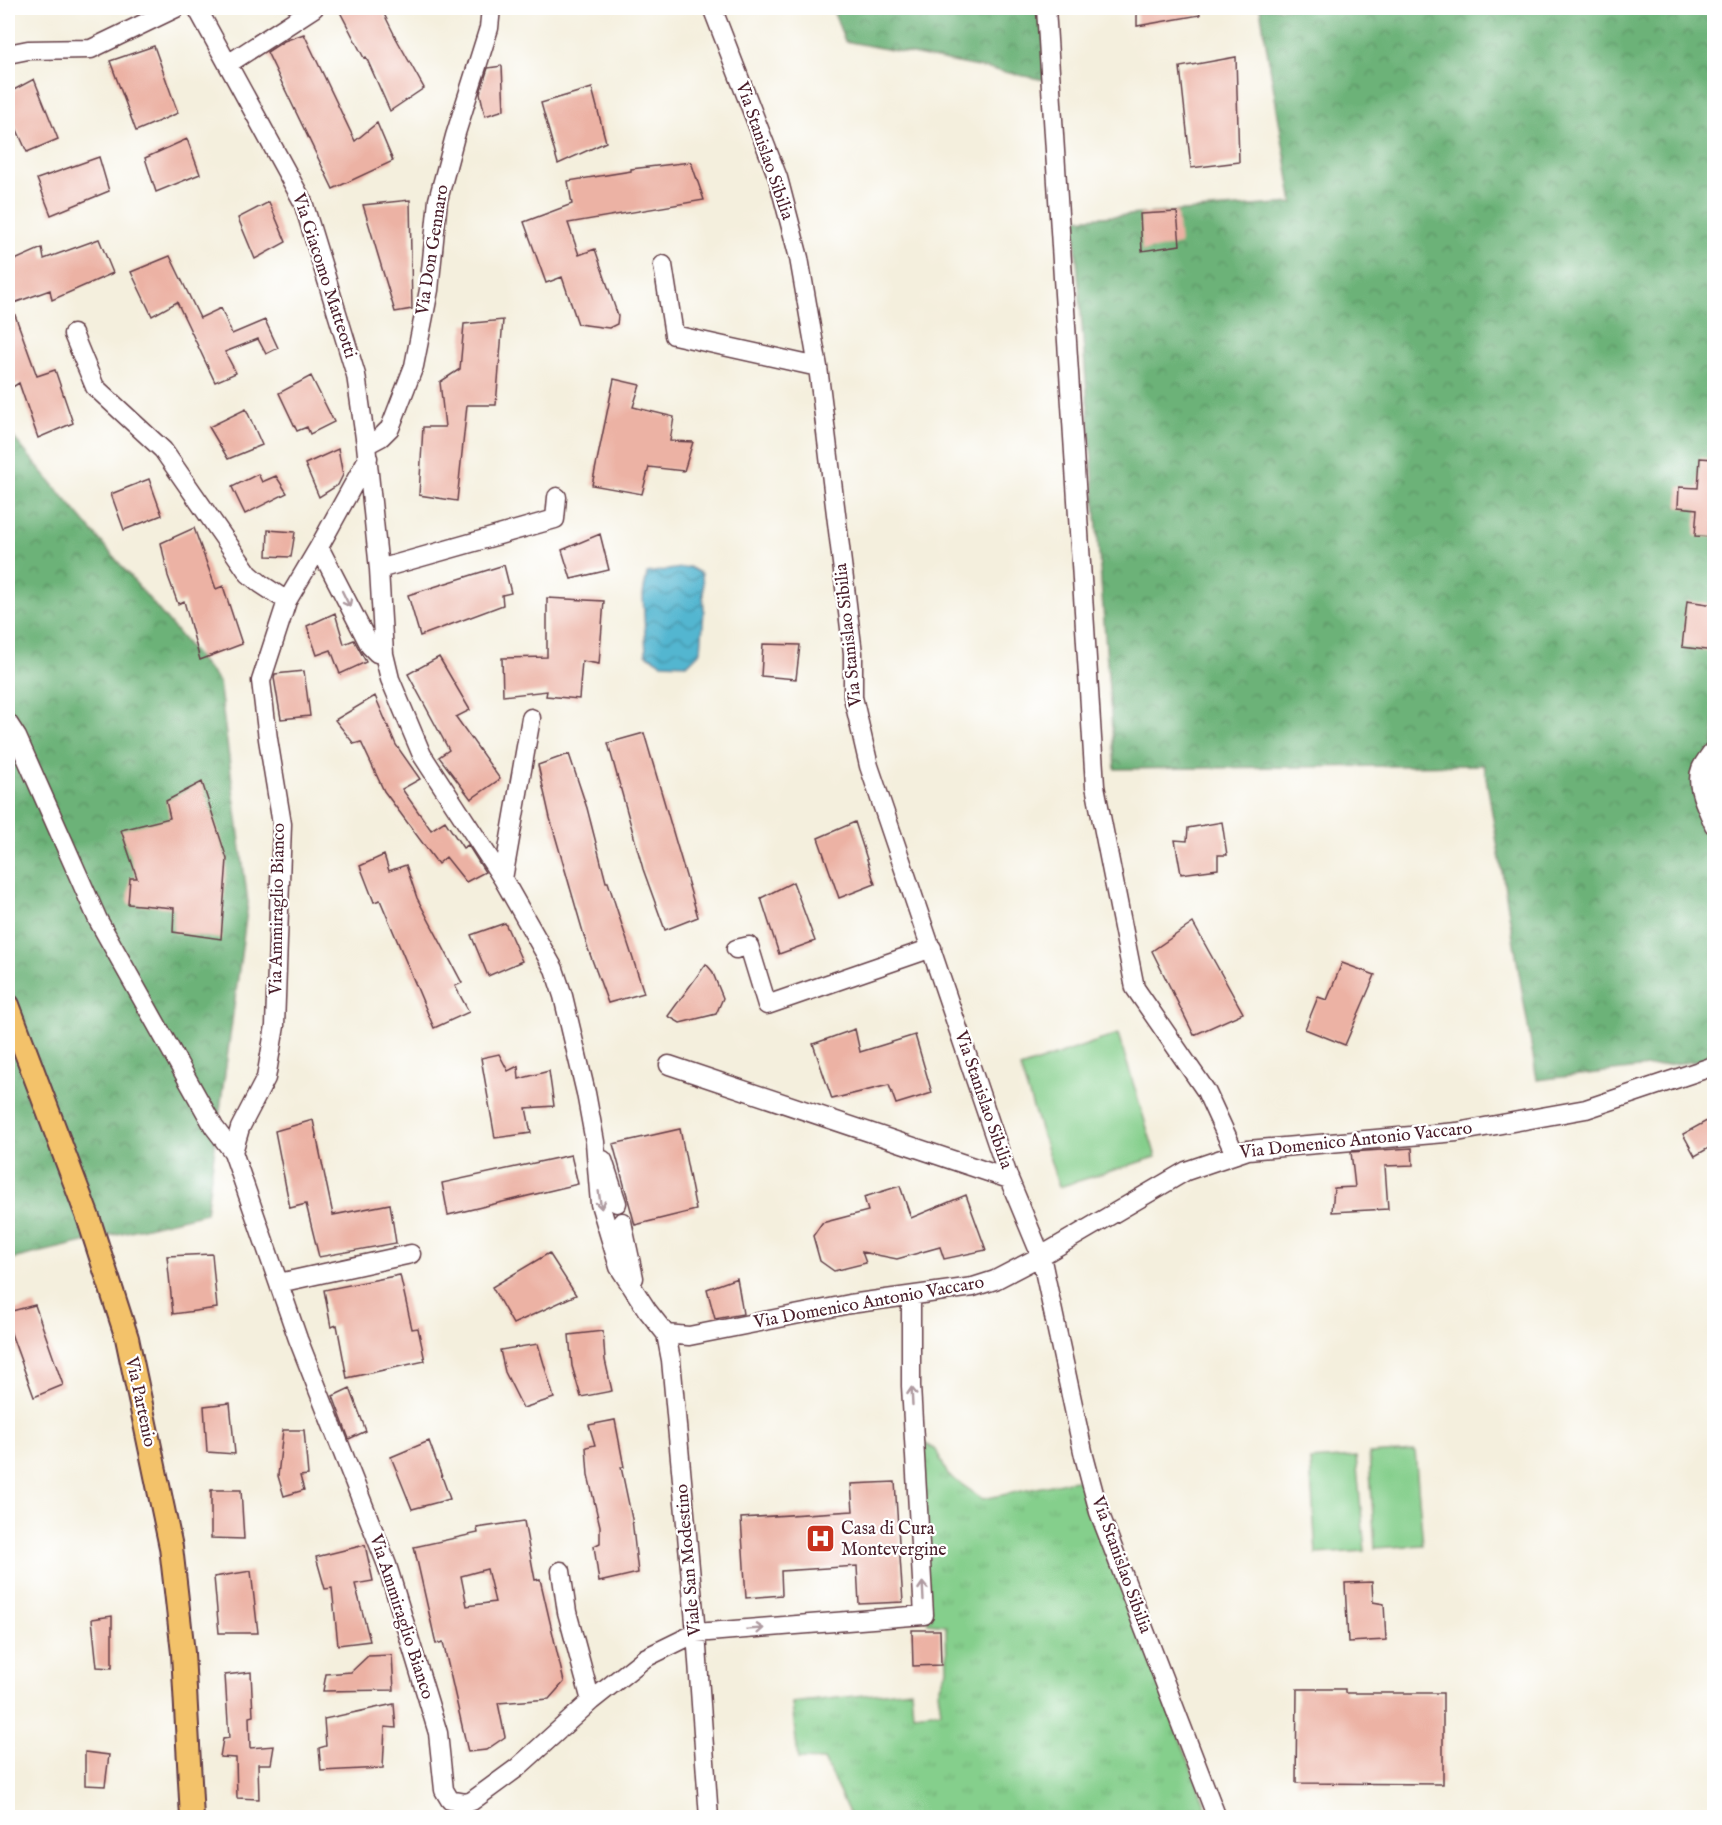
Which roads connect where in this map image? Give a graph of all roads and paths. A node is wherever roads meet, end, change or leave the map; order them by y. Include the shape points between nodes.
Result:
1 (176, 8) edge
2 (197, 8) edge
3 (314, 8) edge
4 (491, 8) edge
5 (1046, 8) edge
6 (713, 10) dead end
7 (8, 54) edge
8 (228, 64) junction
9 (663, 265) dead end
10 (73, 334) dead end
11 (818, 367) junction
12 (367, 452) junction
13 (557, 497) dead end
14 (338, 513) junction
15 (374, 516) junction
16 (319, 547) junction
17 (379, 568) junction
18 (287, 601) junction
19 (384, 654) junction
20 (531, 718) dead end
21 (8, 723) edge
22 (1714, 748) edge
23 (1714, 825) edge
24 (503, 879) junction
25 (932, 948) junction
26 (736, 949) dead end
27 (8, 1005) edge
28 (669, 1065) dead end
29 (1714, 1066) edge
30 (214, 1126) junction
31 (240, 1128) junction
32 (595, 1142) junction
33 (233, 1152) junction
34 (1235, 1154) junction
35 (1009, 1179) junction
36 (617, 1203) dead end
37 (622, 1222) dead end
38 (411, 1254) dead end
39 (1041, 1256) junction
40 (279, 1283) junction
41 (911, 1297) junction
42 (647, 1310) junction
43 (666, 1334) junction
44 (561, 1571) dead end
45 (696, 1633) junction
46 (591, 1701) junction
47 (192, 1818) edge
48 (709, 1818) edge
49 (1217, 1818) edge

1 - 7 street via 91,49
2 - 8 street, Via Giacomo Matteotti
3 - 8 street
4 - 12 street, Via Don Gennaro via 489,28 438,200 429,290 414,366 390,428
5 - 34 street via 1095,786 1135,988 1206,1091
6 - 11 street, Via Stanislao Sibilia via 778,178 799,258
8 - 12 street, Via Giacomo Matteotti via 303,202 356,375
9 - 11 street via 674,335
10 - 18 street via 95,387 163,450 249,573
11 - 25 street, Via Stanislao Sibilia via 853,653 853,697 869,766
12 - 14 street, Via Ammiraglio Bianco
12 - 15 street, Via Giacomo Matteotti
13 - 17 street via 555,519
14 - 15 street via 354,510
14 - 16 street, Via Ammiraglio Bianco
15 - 17 street, Via Giacomo Matteotti
16 - 18 street, Via Ammiraglio Bianco
16 -> 19 street via 370,646
17 - 19 street, Via Giacomo Matteotti
18 - 31 street, Via Ammiraglio Bianco via 261,681 282,824 275,1026 266,1078
19 - 24 street, Via Giacomo Matteotti via 390,679 422,755
20 - 24 street
21 - 30 street, Via Ammiraglio Bianco via 98,920
22 - 23 street via 1699,777
24 - 32 street, Via Giacomo Matteotti via 554,969
25 - 26 street via 768,1005 749,946
25 - 35 street, Via Stanislao Sibilia
27 - 47 main road, Via Partenio via 89,1220 127,1338 171,1547 183,1653
28 - 35 street
29 - 34 street, Via Domenico Antonio Vaccaro via 1586,1109 1457,1132 1248,1149
30 - 31 street
30 - 33 street, Via Ammiraglio Bianco
31 - 33 street, Via Ammiraglio Bianco
32 - 36 street, Via Giacomo Matteotti
32 -> 42 street, Via Giacomo Matteotti via 600,1204 619,1267
33 - 40 street, Via Ammiraglio Bianco
34 - 39 street, Via Domenico Antonio Vaccaro via 1186,1171
35 - 39 street, Via Stanislao Sibilia
37 - 42 street via 631,1269
38 - 40 street
39 - 41 street, Via Domenico Antonio Vaccaro via 973,1287
39 - 49 street, Via Stanislao Sibilia via 1099,1512
40 - 46 street, Via Ammiraglio Bianco via 387,1565 438,1733 444,1790 450,1800 472,1801 517,1768
41 - 43 street, Via Domenico Antonio Vaccaro via 850,1304 689,1336
45 -> 41 street via 924,1616 911,1386
42 - 43 street, Viale San Modestino
43 - 45 street, Viale San Modestino
44 - 46 street via 567,1612
45 - 46 street, Via Ammiraglio Bianco via 645,1658
45 - 48 street, Viale San Modestino

